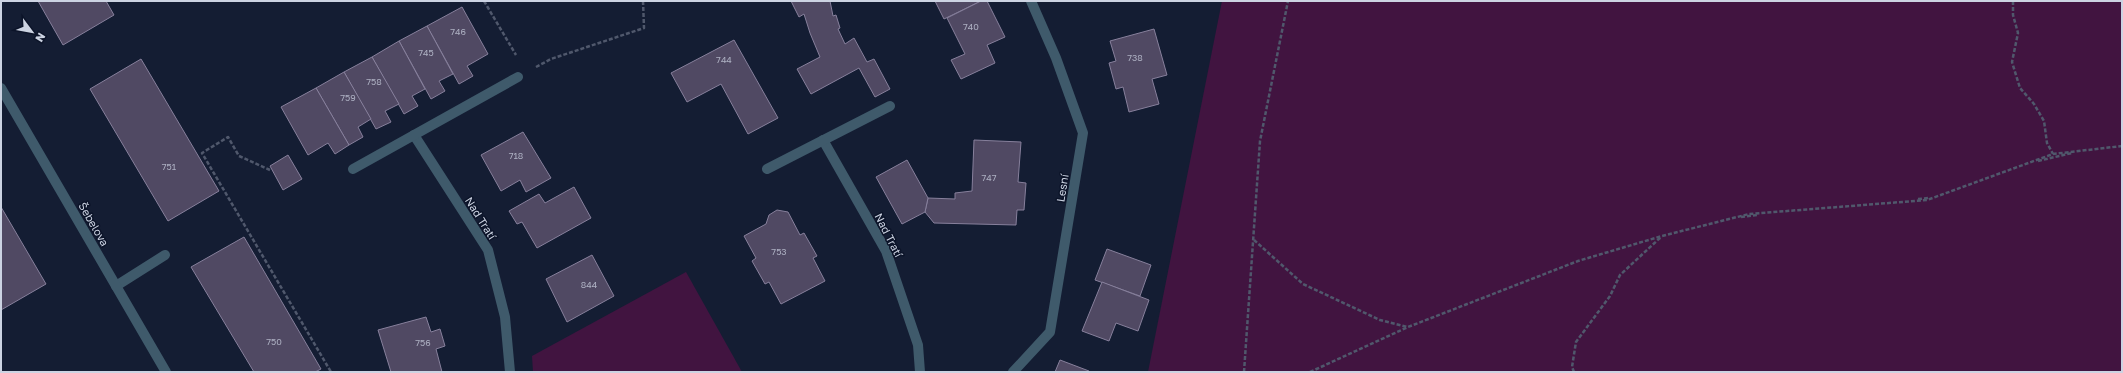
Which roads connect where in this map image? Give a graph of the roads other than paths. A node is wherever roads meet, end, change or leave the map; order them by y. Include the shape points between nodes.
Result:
1 (1031, 1) edge
2 (522, 74) road end
3 (1, 88) edge
4 (890, 106) dead end
5 (414, 135) junction
6 (823, 140) junction
7 (353, 169) dead end
8 (767, 169) dead end
9 (165, 255) dead end
10 (116, 286) junction
11 (166, 372) edge
12 (510, 372) edge
13 (920, 372) edge
14 (1013, 372) edge

1 - 14 street, Lesní via 1056,58 1083,133 1050,332
2 - 5 street
3 - 10 street, Šebelova
4 - 6 street
5 - 7 street
5 - 12 street, Nad Tratí via 488,250 505,317
6 - 8 street
6 - 13 street, Nad Tratí via 886,251 918,345
9 - 10 street
10 - 11 street, Šebelova

